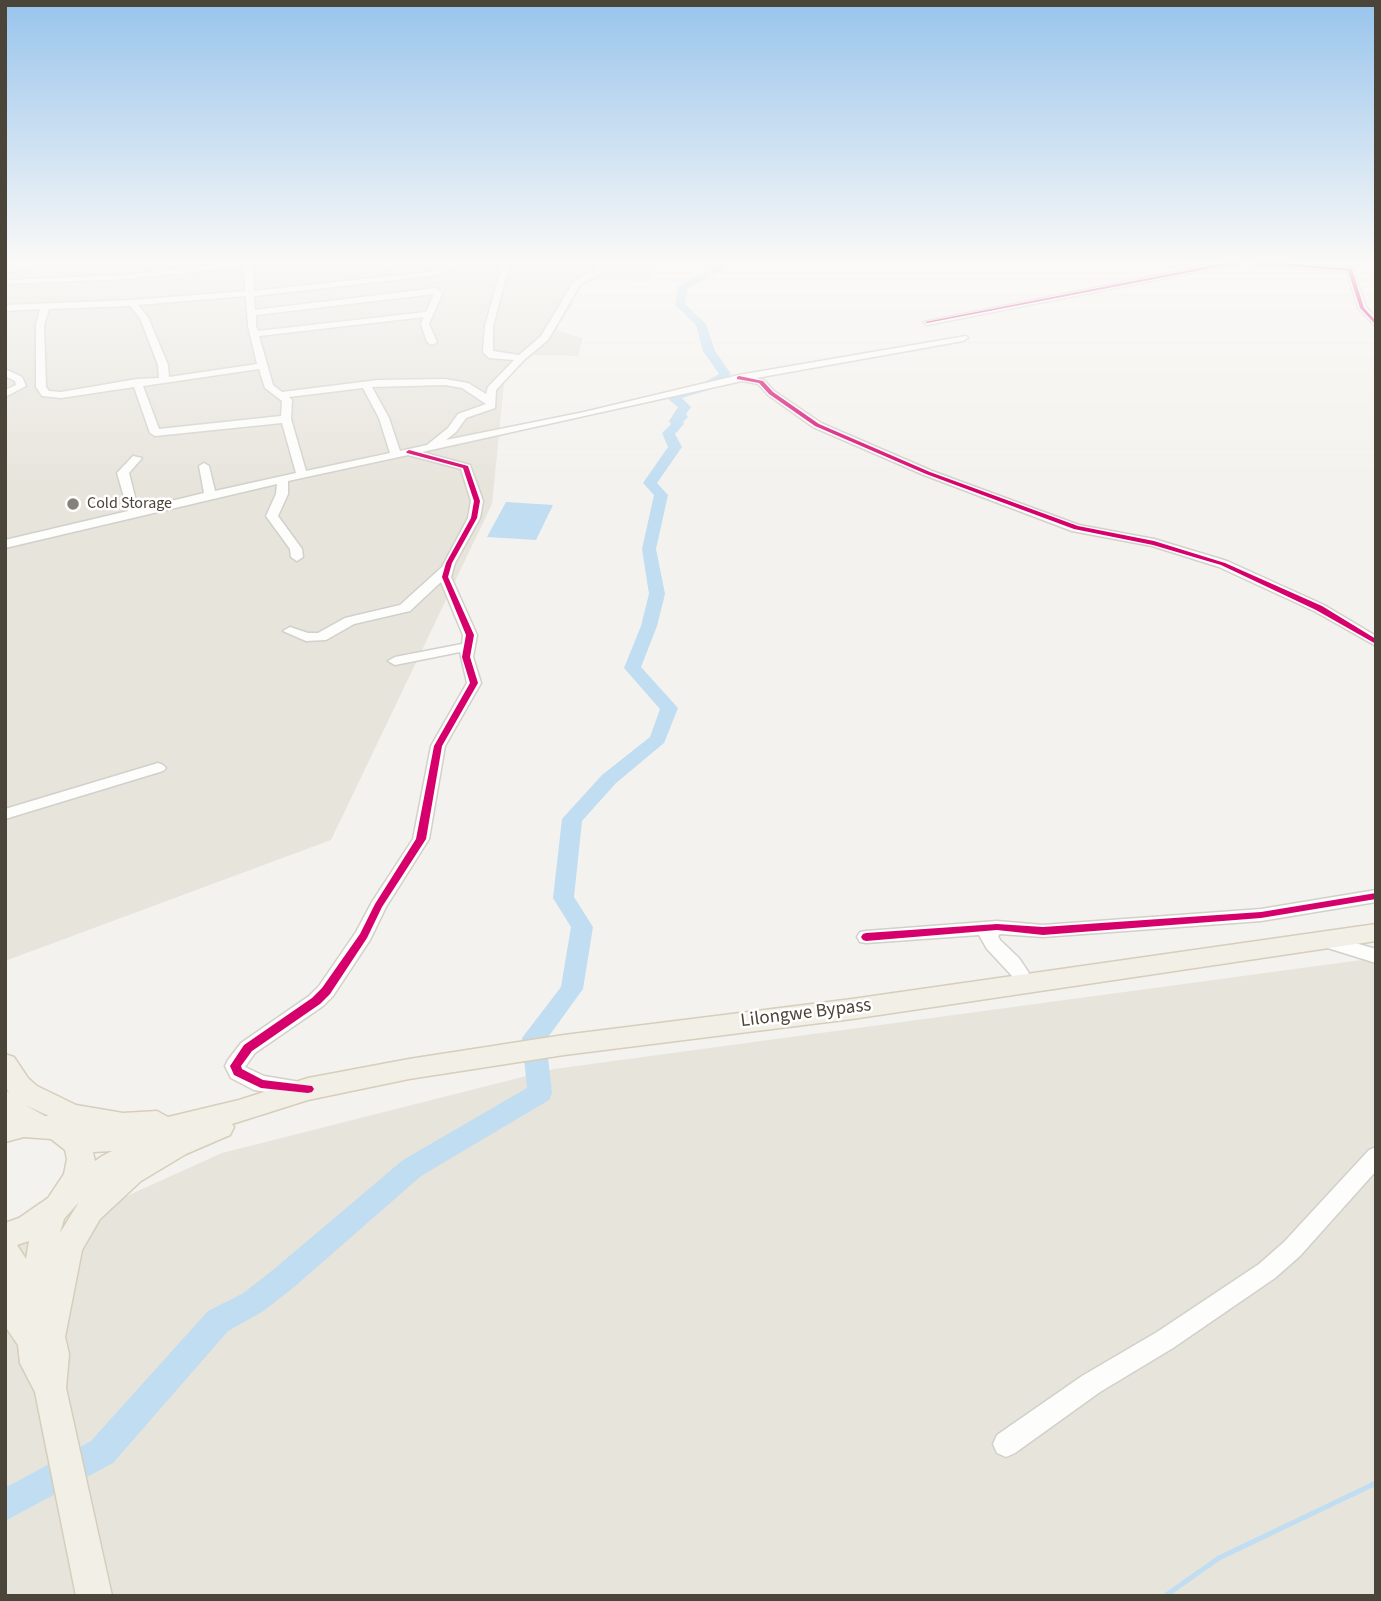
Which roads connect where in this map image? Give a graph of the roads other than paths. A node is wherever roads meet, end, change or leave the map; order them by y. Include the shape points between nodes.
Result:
1 (40, 336) edge
2 (152, 336) edge
3 (254, 336) edge
4 (430, 336) edge
5 (489, 336) edge
6 (547, 336) edge
7 (963, 338) dead end
8 (432, 342) dead end
9 (521, 358) junction
10 (262, 366) junction
11 (5, 372) edge
12 (164, 378) junction
13 (740, 378) junction
14 (137, 383) junction
15 (458, 383) junction
16 (366, 384) junction
17 (495, 386) junction
18 (5, 394) edge
19 (282, 395) junction
20 (490, 401) junction
21 (286, 419) junction
22 (452, 430) junction
23 (488, 434) junction
24 (460, 440) junction
25 (432, 447) junction
26 (402, 454) junction
27 (137, 458) dead end
28 (466, 463) junction
29 (204, 466) dead end
30 (302, 475) junction
31 (284, 479) junction
32 (210, 495) junction
33 (135, 513) junction
34 (5, 544) edge
35 (296, 557) dead end
36 (446, 570) junction
37 (290, 631) dead end
38 (1376, 642) edge
39 (467, 647) junction
40 (395, 661) dead end
41 (158, 768) dead end
42 (5, 814) edge
43 (1376, 896) edge
44 (997, 927) junction
45 (1376, 932) edge
46 (866, 937) dead end
47 (1324, 940) junction
48 (1376, 956) edge
49 (1020, 973) dead end
50 (5, 1064) edge
51 (308, 1090) junction
52 (5, 1102) edge
53 (228, 1113) junction
54 (37, 1125) junction
55 (5, 1131) edge
56 (67, 1134) junction
57 (1376, 1156) edge
58 (60, 1203) junction
59 (5, 1236) edge
60 (5, 1251) edge
61 (5, 1297) edge
62 (41, 1338) junction
63 (1006, 1444) dead end
64 (94, 1596) edge

1 - 14 street via 41,387 46,394
2 - 12 street
3 - 10 street
4 - 8 street
5 - 9 street via 492,355
6 - 9 street
7 - 13 street
9 - 17 street
10 - 12 street
10 - 19 street via 268,386
11 - 18 street via 21,382 19,388
12 - 14 street
13 - 23 street
13 - 38 street via 761,382 817,425 928,473 1076,528 1154,543 1223,564 1319,608
14 - 21 street via 153,431 158,433
15 - 16 street
15 - 17 street
15 - 20 street
16 - 19 street
16 - 26 street
17 - 20 street
19 - 21 street via 287,400
20 - 22 street via 489,408 462,416
21 - 30 street
22 - 24 street
22 - 25 street
23 - 24 street
23 - 28 street
24 - 25 street
24 - 28 street
25 - 26 street
26 - 28 street
26 - 30 street
27 - 33 street via 122,473
28 - 36 street via 477,507
29 - 32 street
30 - 31 street
31 - 32 street
31 - 35 street via 272,516 296,549
32 - 33 street
33 - 34 street
36 - 37 street via 405,608 350,621 321,637
36 - 39 street via 470,635
39 - 40 street
39 - 51 street via 474,683 438,746 424,828 415,850 326,991 248,1048 234,1066 245,1078 261,1084
41 - 42 street
43 - 44 street via 1261,915 1043,931
44 - 46 street
44 - 49 street via 988,934 993,944
45 - 47 main road, Lilongwe Bypass
47 - 48 street
47 - 51 main road, Lilongwe Bypass via 852,1009 564,1045
50 - 53 main road via 28,1094 89,1120 123,1124
51 - 53 main road, Lilongwe Bypass
51 - 62 main road via 176,1146 109,1190 90,1210 69,1245
52 - 54 main road
53 - 56 main road, Lilongwe Bypass via 128,1139 92,1140
53 - 58 main road, Lilongwe Bypass via 131,1154 95,1174
54 - 55 main road
54 - 56 main road, Lilongwe Bypass
56 - 58 main road via 81,1159 78,1176
57 - 63 street via 1267,1271
58 - 59 main road, Lilongwe Bypass via 28,1228
58 - 62 main road via 40,1265
60 - 62 main road via 20,1276 30,1317
61 - 62 main road
62 - 64 main road via 36,1363 50,1388

